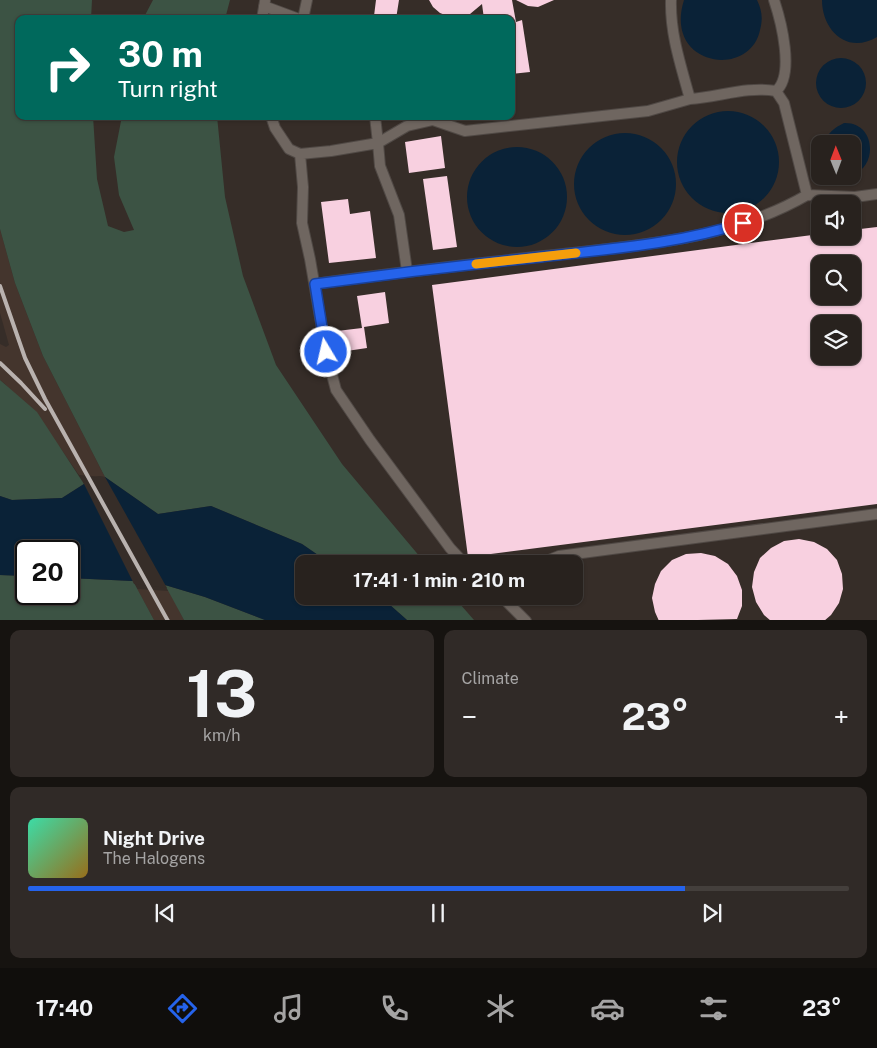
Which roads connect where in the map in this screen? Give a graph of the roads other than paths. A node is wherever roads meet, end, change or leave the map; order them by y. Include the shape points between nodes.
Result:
1 (307, 0) edge
2 (671, 0) edge
3 (774, 0) edge
4 (265, 3) edge
5 (292, 15) edge
6 (302, 15) edge
7 (776, 91) junction
8 (690, 99) junction
9 (272, 120) edge
10 (375, 120) edge
11 (427, 120) edge
12 (438, 120) edge
13 (378, 143) junction
14 (300, 154) junction
15 (877, 194) edge
16 (807, 195) junction
17 (407, 271) junction
18 (315, 284) junction
19 (877, 514) edge
20 (458, 555) edge
21 (567, 555) edge
22 (510, 605) edge
23 (526, 620) edge

1 - 6 lane
2 - 8 lane via 677,51
3 - 7 lane via 780,18 785,75
4 - 5 lane
7 - 8 lane via 745,90
7 - 16 lane via 784,103
8 - 12 lane via 648,111 465,132
9 - 14 lane via 289,149
10 - 13 lane
11 - 13 lane via 407,126
13 - 14 lane
13 - 17 lane via 380,166 399,215
14 - 18 lane via 302,223
15 - 16 lane
16 - 17 lane via 772,214 691,237
17 - 18 lane
18 - 20 lane via 336,390
19 - 21 lane
22 - 23 lane

